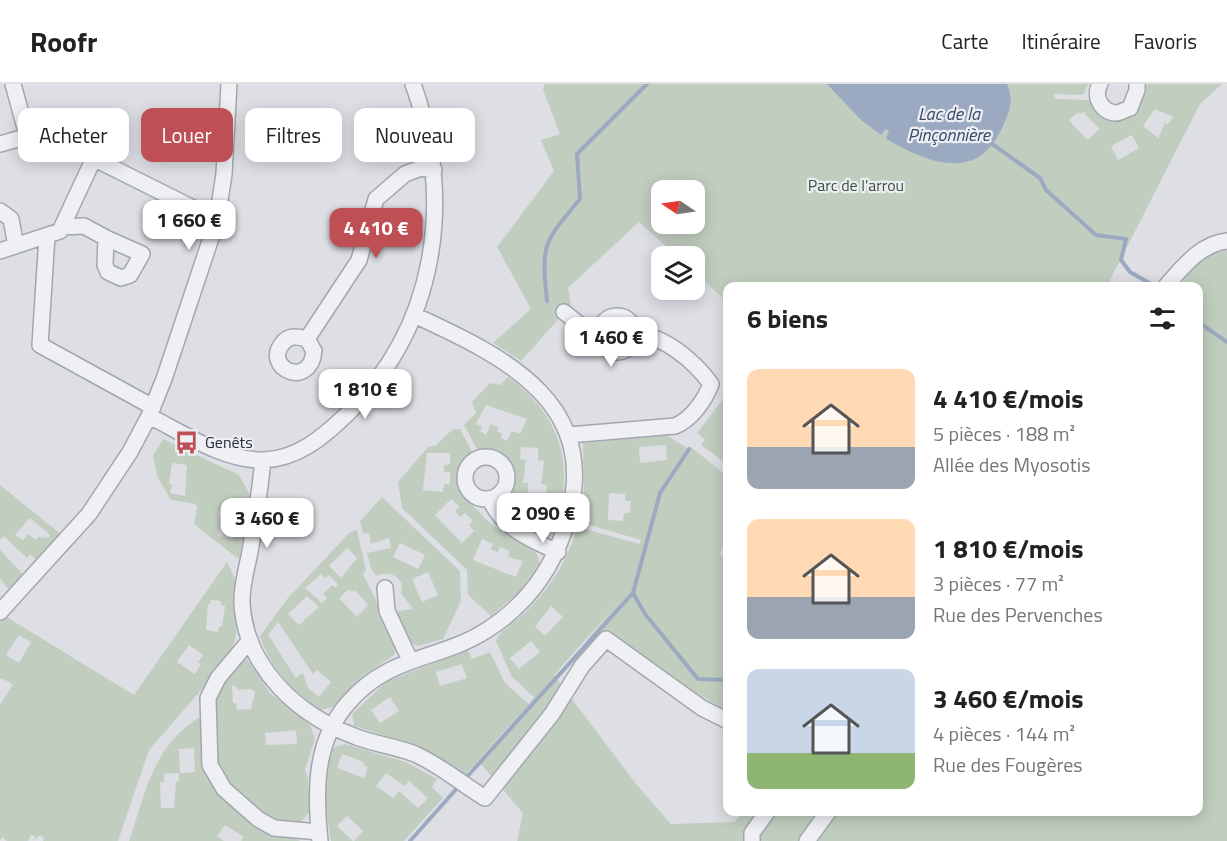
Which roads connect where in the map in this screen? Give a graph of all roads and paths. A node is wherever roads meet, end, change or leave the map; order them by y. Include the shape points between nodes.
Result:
1 (13, 84) edge
2 (229, 84) edge
3 (413, 84) edge
4 (1100, 84) edge
5 (1137, 84) edge
6 (19, 108) edge
7 (18, 141) edge
8 (0, 144) edge
9 (92, 162) edge
10 (102, 162) edge
11 (434, 170) junction
12 (0, 211) edge
13 (216, 220) junction
14 (62, 228) junction
15 (47, 236) junction
16 (106, 237) dead end
17 (1227, 241) edge
18 (16, 246) junction
19 (0, 251) edge
20 (1170, 282) edge
21 (564, 312) dead end
22 (414, 315) junction
23 (636, 334) junction
24 (307, 339) dead end
25 (599, 340) junction
26 (151, 412) junction
27 (569, 435) junction
28 (263, 460) junction
29 (490, 499) dead end
30 (558, 552) junction
31 (385, 588) dead end
32 (0, 612) edge
33 (250, 640) junction
34 (410, 660) junction
35 (723, 718) edge
36 (331, 727) junction
37 (764, 816) edge
38 (825, 816) edge
39 (320, 837) edge
40 (752, 841) edge
41 (807, 841) edge

1 - 6 street
2 - 13 street via 224,174
3 - 11 street
4 - 5 street via 1098,101 1105,110 1117,113 1130,108
7 - 8 street
9 - 14 street
10 - 13 street
11 - 22 street via 433,243
11 - 24 street via 421,168 405,174 376,199 359,260
12 - 18 street via 11,219
13 - 26 street
14 - 15 street
14 - 16 street via 84,226
15 - 18 street
15 - 26 street via 40,345
17 - 20 street via 1215,242 1197,252
18 - 19 street
21 - 25 street
22 - 27 street via 519,373 548,400
22 - 28 street via 399,350 362,399 310,446
23 - 25 street via 632,346 620,353 608,351
23 - 25 street via 632,322 620,315 608,318 599,327
23 - 27 street via 653,335 665,342 705,376 711,384 708,393 686,422 675,426
26 - 28 street via 216,449
26 - 32 street via 130,453 89,514
27 - 30 street via 574,455 573,499
28 - 33 street via 242,603
29 - 30 street via 495,512 506,523
30 - 34 street via 536,587 485,632
31 - 34 street via 387,611
33 - 36 street via 257,658 280,688
33 - 39 street via 211,687 207,717 210,765 224,789 258,819 274,828
34 - 36 street via 363,686
35 - 36 street via 702,708 606,639 484,798 414,754
36 - 39 street via 317,774
37 - 40 street via 752,833
38 - 41 street

